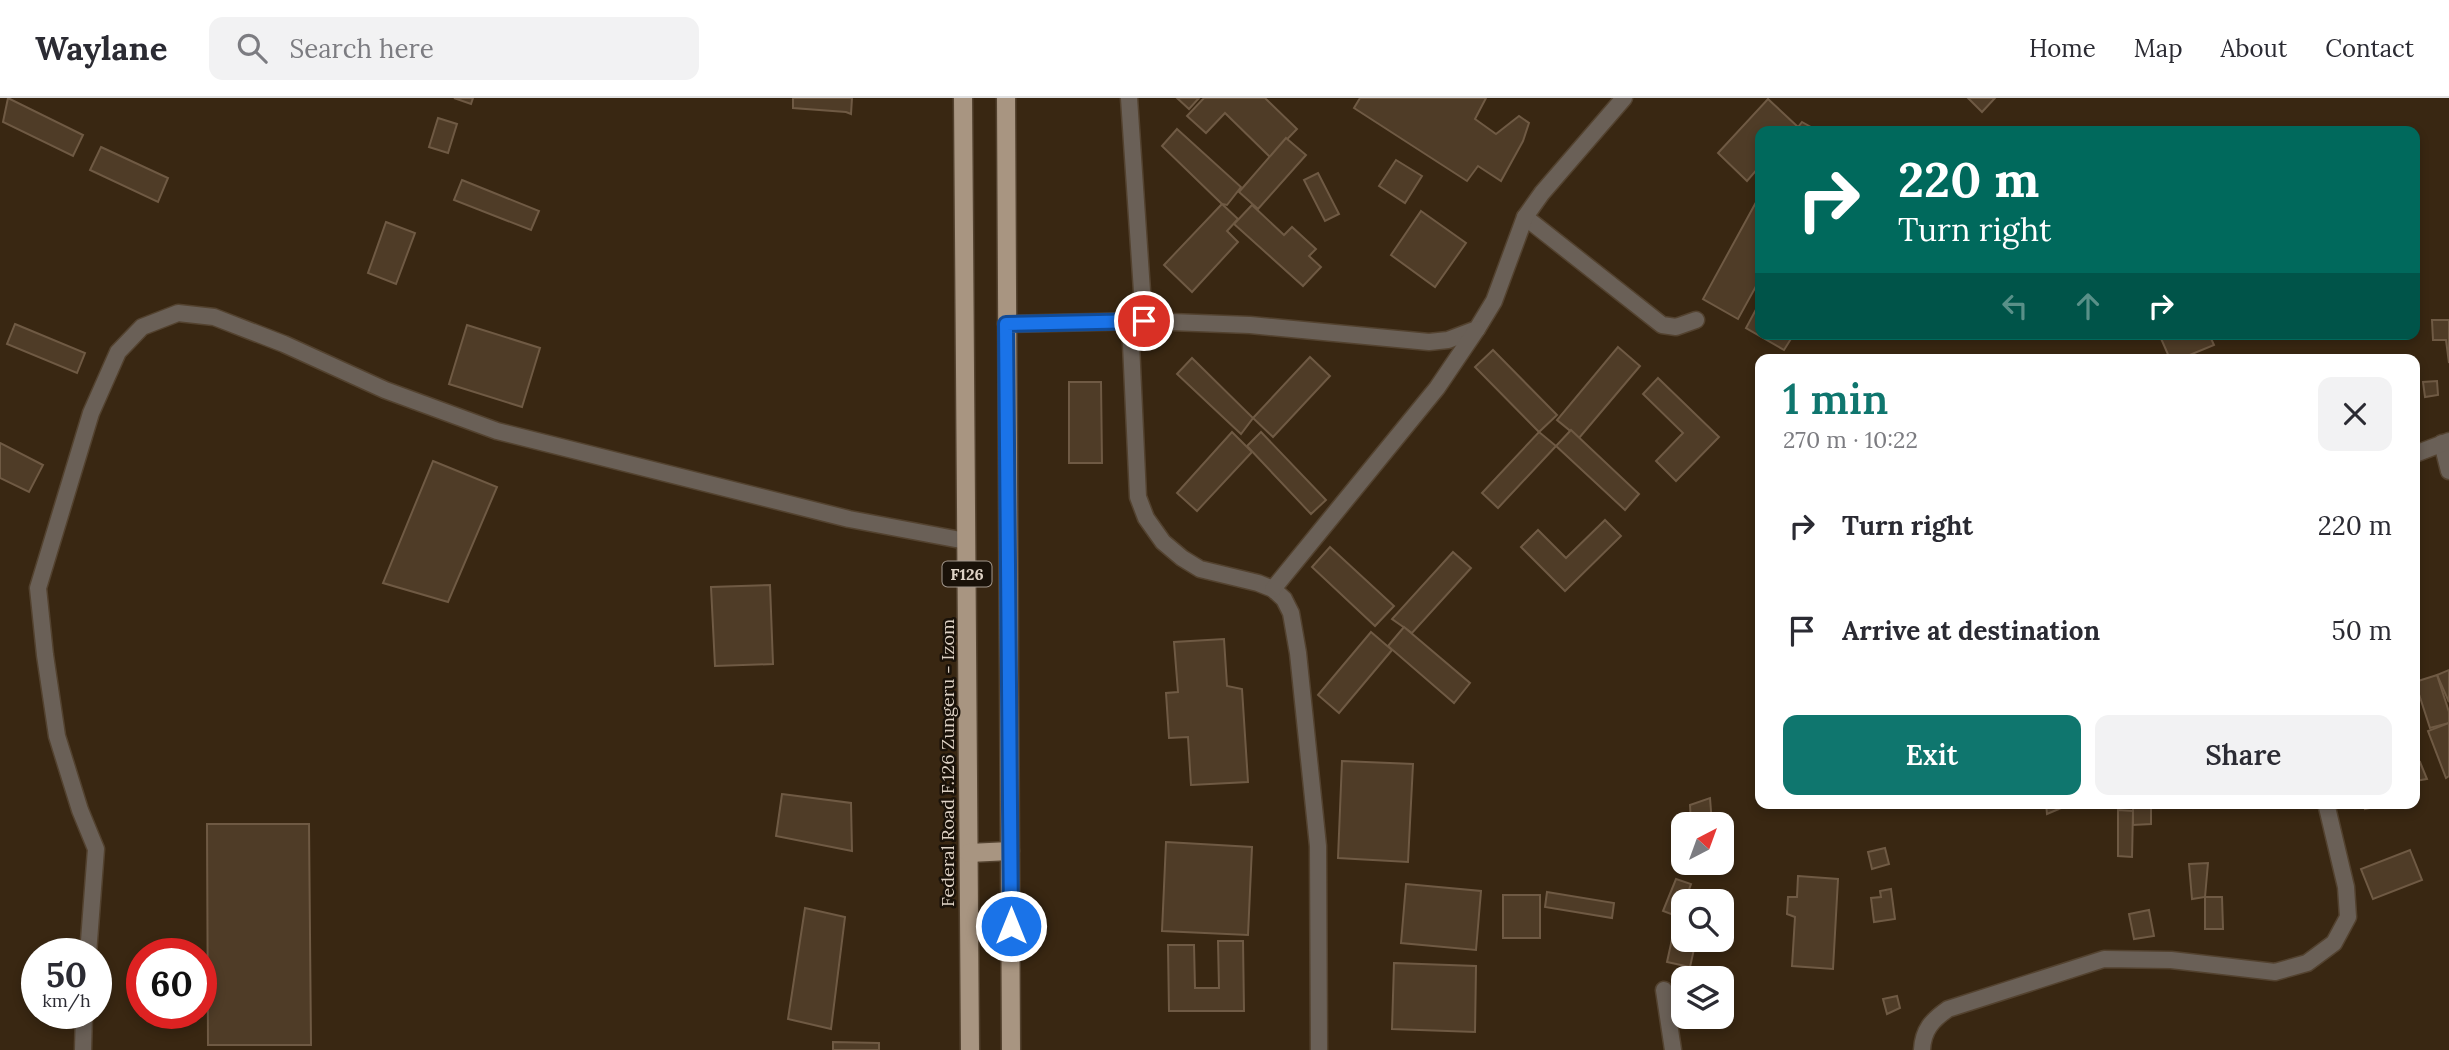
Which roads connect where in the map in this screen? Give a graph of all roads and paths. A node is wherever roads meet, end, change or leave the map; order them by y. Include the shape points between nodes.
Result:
1 (963, 98) edge
2 (1006, 98) edge
3 (1129, 98) edge
4 (1624, 98) edge
5 (1524, 217) junction
6 (1696, 320) dead end
7 (1137, 322) junction
8 (1006, 324) junction
9 (1477, 329) junction
10 (2446, 442) edge
11 (2420, 452) edge
12 (2449, 471) edge
13 (966, 541) junction
14 (1273, 589) junction
15 (2327, 809) edge
16 (1010, 851) junction
17 (969, 853) junction
18 (89, 938) edge
19 (1664, 990) dead end
20 (84, 1029) edge
21 (83, 1050) edge
22 (970, 1050) edge
23 (1012, 1050) edge
24 (1319, 1050) edge
25 (1673, 1050) edge
26 (1922, 1050) edge

1 - 13 main road, Federal Road F.126 Zungeru - Izom / F126
2 - 8 main road, F126
3 - 7 street
4 - 5 street
5 - 6 street via 1662,325 1676,327
5 - 9 street via 1494,301
7 - 8 street
7 - 9 street via 1250,325 1429,342
7 - 14 street via 1138,497 1146,518 1163,542 1200,569
8 - 16 main road, F126
9 - 14 street via 1437,388
10 - 11 street
10 - 12 street
13 - 17 main road, Federal Road F.126 Zungeru - Izom / F126
13 - 18 street via 849,519 497,431 214,317 178,313 142,327 118,352 91,413 38,589 57,736 96,849
14 - 24 street via 1291,613 1318,846
15 - 26 street via 2346,887 2347,916 2334,943 2307,963 2275,972 2171,960 2104,959 1948,1009 1923,1035
16 - 17 main road
16 - 23 main road, F126
17 - 22 main road, Federal Road F.126 Zungeru - Izom / F126
19 - 25 street
20 - 21 street

